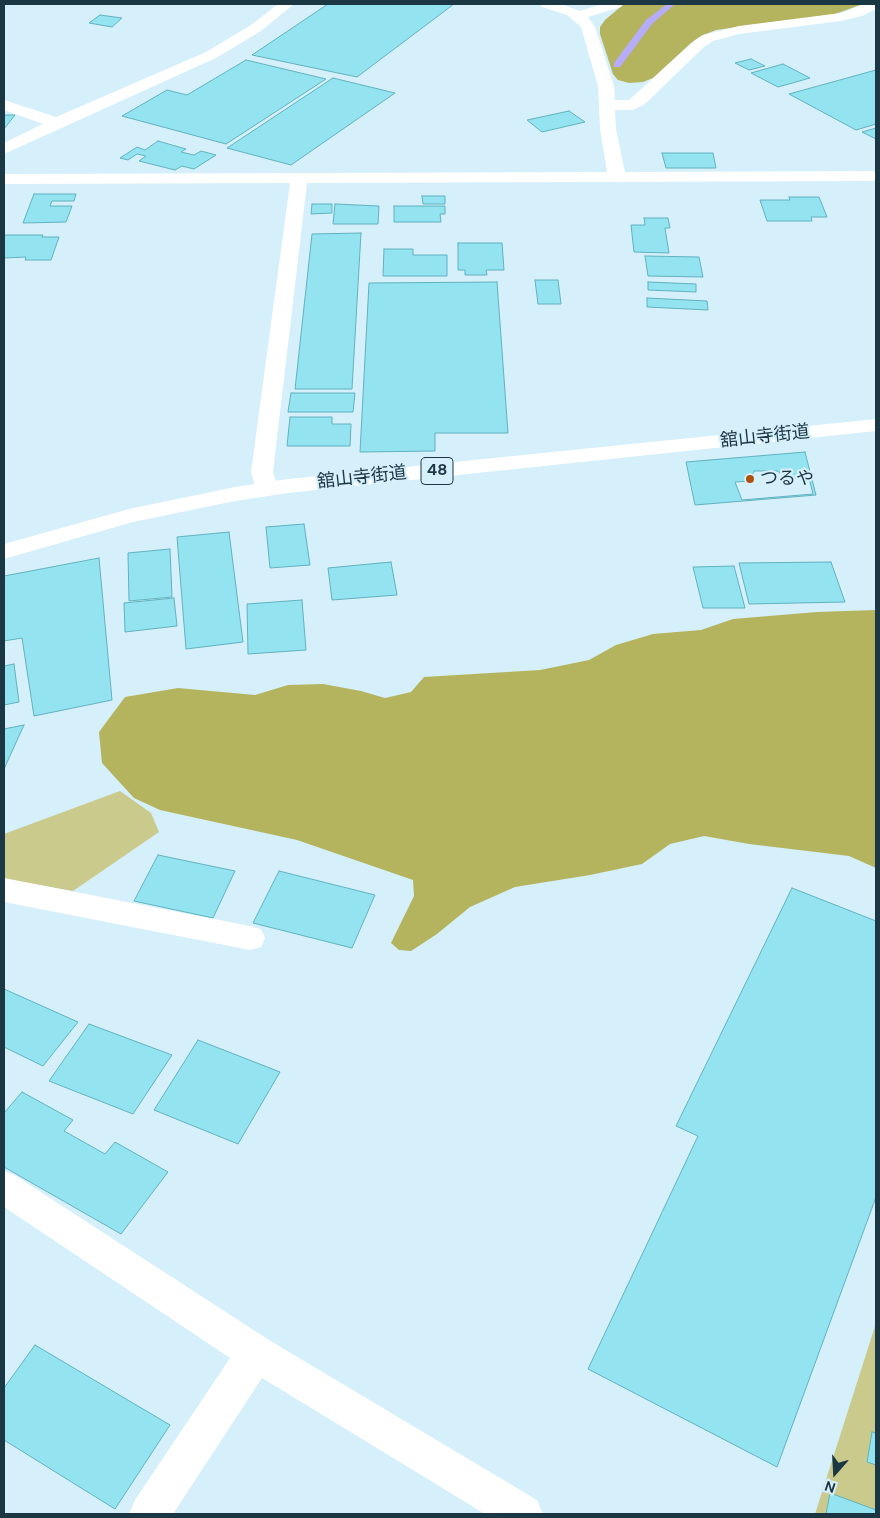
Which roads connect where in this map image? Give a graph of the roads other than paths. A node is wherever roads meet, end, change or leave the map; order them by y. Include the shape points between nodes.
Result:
1 (287, 4) edge
2 (547, 4) edge
3 (616, 4) edge
4 (875, 4) edge
5 (578, 16) junction
6 (4, 105) edge
7 (607, 105) junction
8 (57, 122) junction
9 (4, 149) edge
10 (876, 176) edge
11 (618, 177) junction
12 (299, 178) junction
13 (4, 179) edge
14 (876, 425) edge
15 (267, 489) junction
16 (4, 552) edge
17 (4, 890) edge
18 (250, 938) dead end
19 (4, 1187) edge
20 (256, 1353) junction
21 (149, 1514) edge
22 (523, 1514) edge

1 - 8 street via 256,28 211,55
2 - 5 street
3 - 5 street
4 - 7 street via 841,17 739,30 708,38 633,105
5 - 7 street via 588,27 606,86
6 - 8 street
7 - 11 street via 608,129
8 - 9 street
10 - 11 street
11 - 12 street
12 - 13 street
12 - 15 street via 262,472
14 - 15 street, 舘山寺街道 / 48
15 - 16 street, 舘山寺街道 / 48 via 130,516
17 - 18 street
19 - 20 street
20 - 21 street
20 - 22 street

